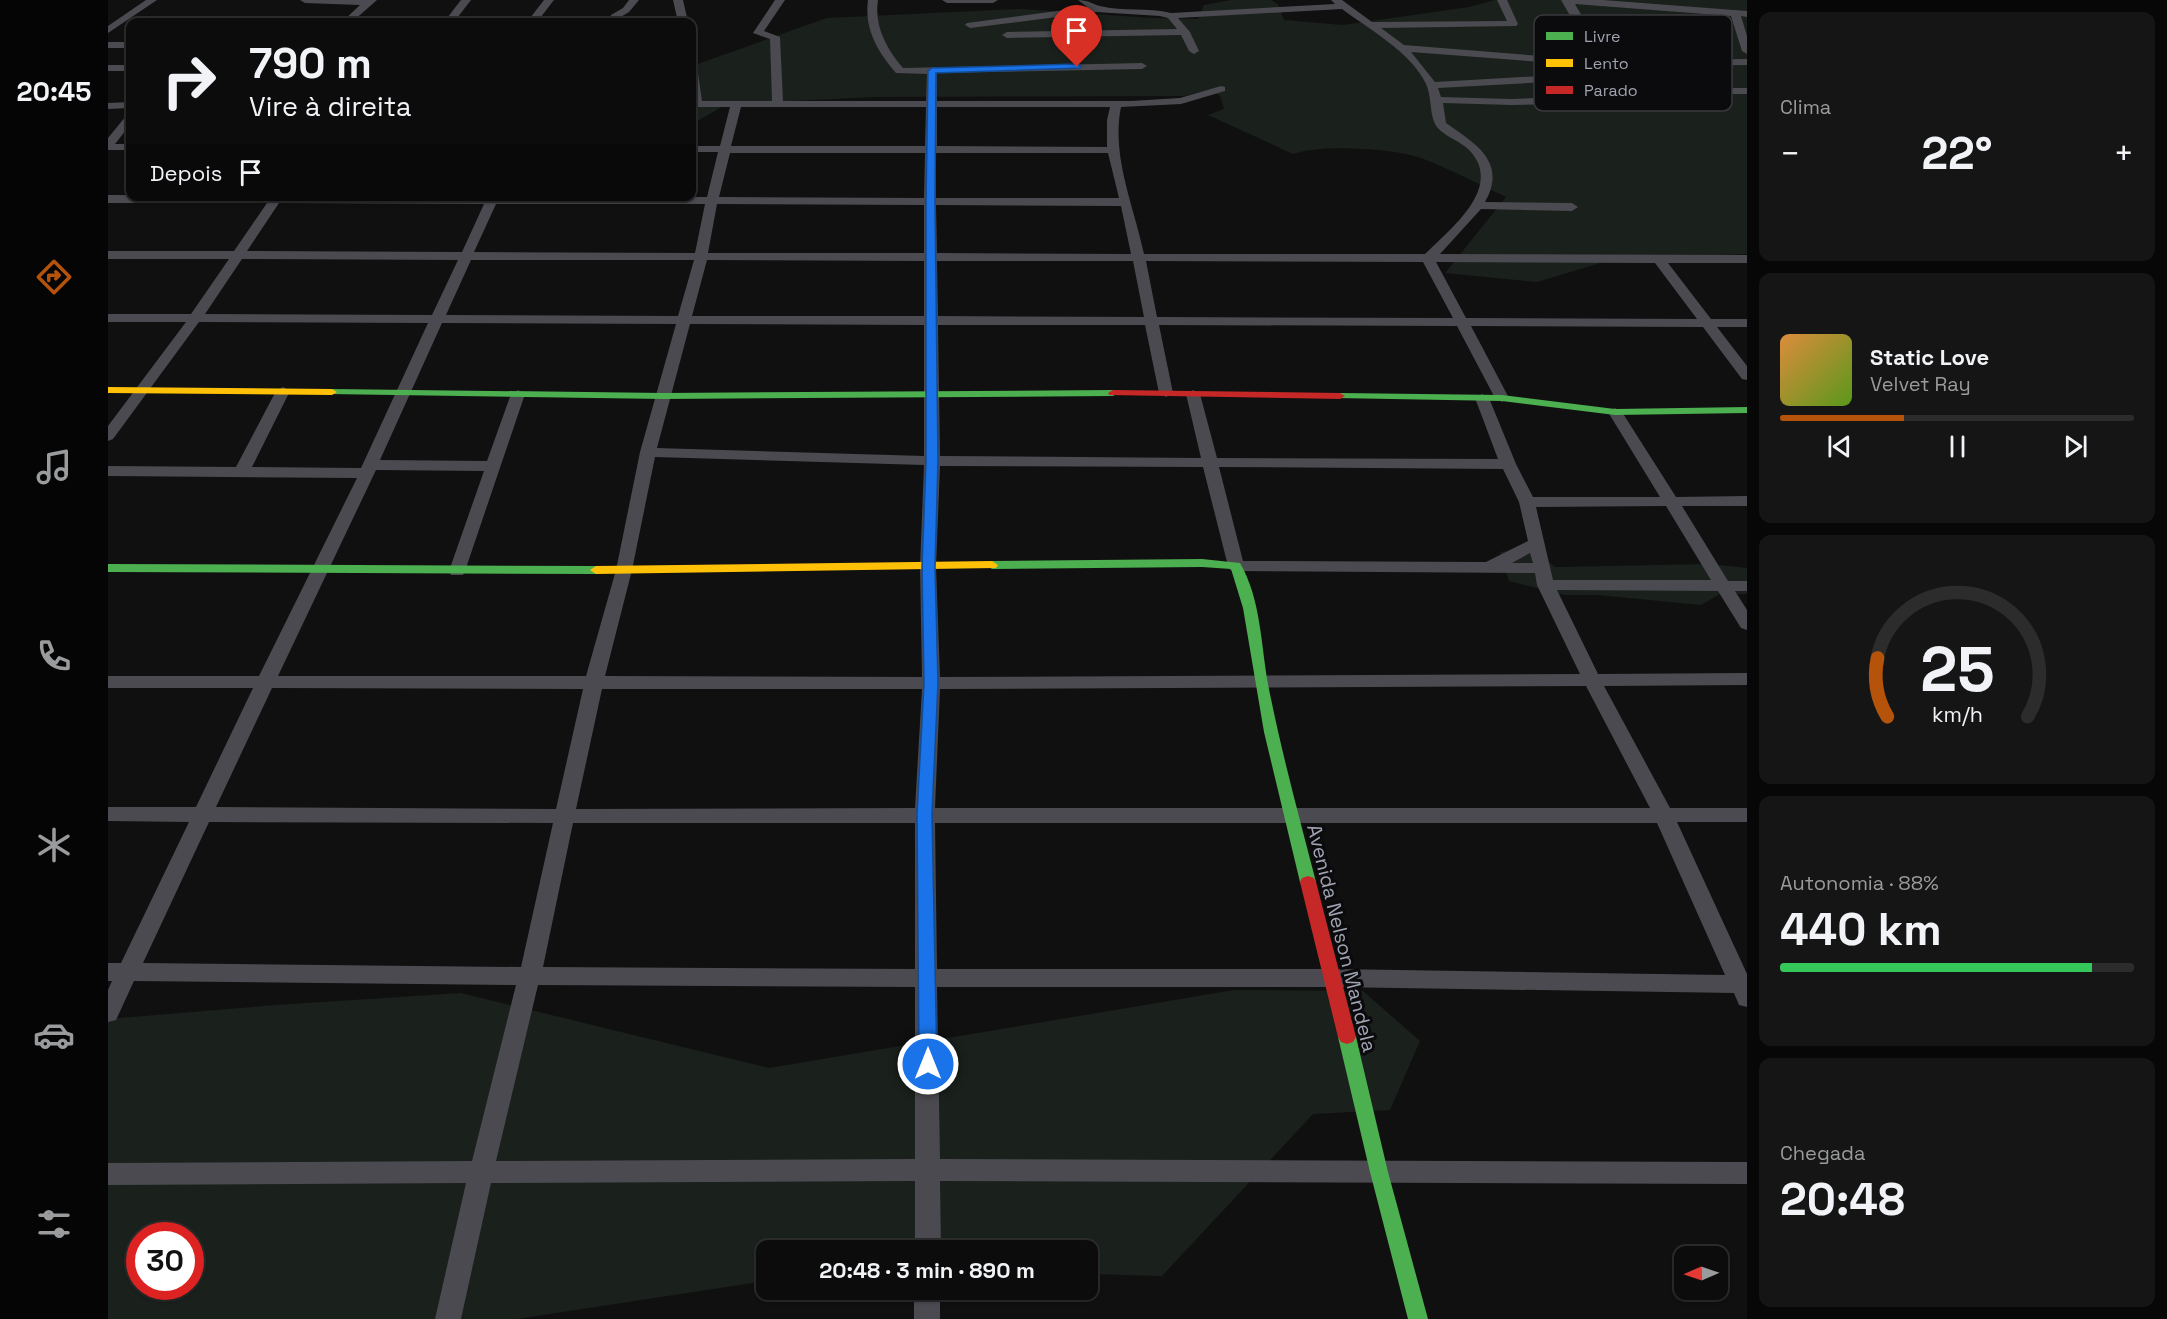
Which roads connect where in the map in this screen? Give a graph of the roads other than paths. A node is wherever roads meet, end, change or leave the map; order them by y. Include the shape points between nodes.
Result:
1 (152, 0) edge
2 (305, 0) edge
3 (466, 0) edge
4 (549, 0) edge
5 (634, 0) edge
6 (678, 0) edge
7 (780, 0) edge
8 (873, 0) edge
9 (947, 0) edge
10 (993, 0) edge
11 (1083, 0) edge
12 (1502, 0) edge
13 (1567, 0) edge
14 (1708, 0) edge
15 (370, 1) edge
16 (1154, 1) edge
17 (1340, 3) edge
18 (1096, 9) junction
19 (1711, 11) junction
20 (1160, 13) junction
21 (1735, 14) junction
22 (1747, 14) edge
23 (1576, 15) edge
24 (1171, 16) junction
25 (351, 18) edge
26 (452, 18) edge
27 (535, 18) edge
28 (614, 18) edge
29 (682, 18) edge
30 (970, 25) dead end
31 (1369, 25) junction
32 (108, 30) edge
33 (126, 31) edge
34 (1185, 32) junction
35 (1007, 35) dead end
36 (108, 45) edge
37 (126, 45) edge
38 (1399, 48) junction
39 (1194, 51) dead end
40 (1747, 51) edge
41 (1534, 58) edge
42 (1732, 62) edge
43 (1747, 62) edge
44 (1142, 66) dead end
45 (126, 68) edge
46 (108, 69) edge
47 (932, 71) junction
48 (1534, 80) edge
49 (1432, 85) junction
50 (1221, 89) dead end
51 (1435, 100) junction
52 (1534, 101) edge
53 (696, 104) edge
54 (736, 104) junction
55 (778, 104) junction
56 (931, 105) junction
57 (1116, 105) junction
58 (126, 123) edge
59 (108, 146) edge
60 (126, 147) edge
61 (696, 149) edge
62 (725, 150) junction
63 (933, 150) junction
64 (1112, 150) junction
65 (108, 199) edge
66 (126, 199) edge
67 (696, 200) edge
68 (712, 200) junction
69 (274, 201) edge
70 (493, 201) edge
71 (930, 202) junction
72 (1126, 202) junction
73 (1477, 205) junction
74 (1572, 207) dead end
75 (108, 255) edge
76 (238, 255) junction
77 (467, 256) junction
78 (701, 256) junction
79 (930, 257) junction
80 (1138, 258) junction
81 (1428, 259) junction
82 (1659, 259) junction
83 (1747, 259) edge
84 (108, 318) edge
85 (195, 319) junction
86 (438, 320) junction
87 (683, 320) junction
88 (932, 320) junction
89 (1151, 322) junction
90 (1460, 323) junction
91 (1706, 323) junction
92 (1747, 323) edge
93 (1747, 376) edge
94 (142, 389) junction
95 (108, 390) edge
96 (283, 391) junction
97 (403, 392) junction
98 (932, 393) junction
99 (1166, 393) junction
100 (518, 394) junction
101 (1193, 394) junction
102 (664, 396) junction
103 (1482, 398) junction
104 (1502, 398) junction
105 (1747, 410) edge
106 (1615, 412) junction
107 (108, 436) edge
108 (648, 452) junction
109 (932, 461) junction
110 (1211, 461) junction
111 (1508, 464) junction
112 (492, 466) junction
113 (369, 469) junction
114 (108, 471) edge
115 (242, 471) junction
116 (1747, 501) edge
117 (1527, 502) junction
118 (1672, 503) junction
119 (1537, 543) junction
120 (1236, 566) junction
121 (928, 567) junction
122 (108, 568) edge
123 (1485, 569) junction
124 (457, 570) junction
125 (624, 570) junction
126 (320, 571) junction
127 (1544, 576) junction
128 (1723, 585) junction
129 (1747, 586) edge
130 (1747, 624) edge
131 (1591, 678) junction
132 (1747, 679) edge
133 (108, 682) edge
134 (594, 682) junction
135 (1261, 682) junction
136 (265, 683) junction
137 (931, 683) junction
138 (108, 814) edge
139 (202, 814) junction
140 (925, 814) junction
141 (1290, 814) junction
142 (1663, 814) junction
143 (1747, 815) edge
144 (564, 816) junction
145 (118, 972) edge
146 (530, 974) junction
147 (928, 978) junction
148 (1333, 978) junction
149 (1744, 991) edge
150 (108, 1013) edge
151 (929, 1170) junction
152 (481, 1172) junction
153 (1379, 1172) junction
154 (1747, 1173) edge
155 (108, 1174) edge
156 (928, 1240) edge
157 (927, 1300) edge
158 (448, 1319) edge
159 (927, 1319) edge
160 (1418, 1319) edge

1 - 32 street
2 - 15 street
3 - 26 street
4 - 27 street
5 - 28 street
6 - 29 street
7 - 55 street via 758,33 775,37
8 - 47 street via 871,14 879,40 898,69
9 - 10 street
11 - 18 street
12 - 31 street via 1513,24
13 - 19 street
13 - 23 street
14 - 19 street
15 - 25 street
16 - 20 street
17 - 24 street
17 - 31 street
18 - 20 street
18 - 30 street
19 - 21 street
20 - 24 street
21 - 22 street
21 - 40 street
24 - 34 street
31 - 38 street
32 - 33 street
34 - 35 street
34 - 39 street
36 - 37 street
38 - 41 street
38 - 49 street
42 - 43 street
44 - 47 street
45 - 46 street
47 - 56 street
48 - 49 street
49 - 51 street
50 - 57 street via 1181,101
51 - 52 street
51 - 73 street via 1441,124 1476,150 1485,164 1488,183
53 - 54 street
54 - 55 street
54 - 62 street
55 - 56 street
56 - 57 street
56 - 63 street
57 - 64 street via 1111,121
58 - 59 street
59 - 60 street
61 - 62 street
62 - 63 street
62 - 68 street
63 - 64 street
63 - 71 street
64 - 72 street
65 - 66 street
67 - 68 street
68 - 71 street
68 - 78 street
69 - 76 street
70 - 77 street
71 - 72 street
71 - 79 street
72 - 80 street
73 - 74 street
73 - 81 street
75 - 76 street
76 - 77 street
76 - 85 street
77 - 78 street
77 - 86 street
78 - 79 street
78 - 87 street
79 - 80 street
79 - 88 street
80 - 81 street
80 - 89 street
81 - 82 street
81 - 90 street
82 - 83 street
82 - 91 street
84 - 85 street
85 - 86 street
85 - 94 street
86 - 87 street
86 - 97 street
87 - 88 street
87 - 102 street
88 - 89 street
88 - 98 street
89 - 90 street
89 - 99 street
90 - 91 street
90 - 104 street
91 - 92 street
91 - 93 street
94 - 95 street
94 - 96 street
94 - 107 street
96 - 97 street
96 - 115 street
97 - 100 street
97 - 113 street
98 - 99 street
98 - 102 street
98 - 109 street
99 - 101 street
100 - 102 street
100 - 112 street
101 - 103 street
101 - 110 street
102 - 108 street
103 - 104 street
103 - 111 street
104 - 106 street
105 - 106 street
106 - 118 street
108 - 109 street
108 - 125 street
109 - 110 street
109 - 121 street
110 - 111 street
110 - 120 street
111 - 117 street
112 - 113 street
112 - 124 street
113 - 115 street
113 - 126 street
114 - 115 street
116 - 118 street
117 - 118 street
117 - 119 street
118 - 128 street
119 - 123 street
119 - 127 street
120 - 121 street via 1202,562
120 - 123 street
120 - 135 street, Avenida Nelson Mandela via 1245,586
121 - 125 street
121 - 137 street
122 - 126 street
123 - 127 street
124 - 125 street
124 - 126 street
125 - 134 street
126 - 136 street
127 - 128 street
127 - 131 street
128 - 129 street
128 - 130 street
131 - 132 street
131 - 135 street
131 - 142 street
133 - 136 street
134 - 136 street
134 - 137 street
134 - 144 street
135 - 137 street
135 - 141 street, Avenida Nelson Mandela
136 - 139 street
137 - 140 street
138 - 139 street
139 - 144 street
139 - 145 street
140 - 141 street
140 - 144 street
140 - 147 street
141 - 142 street
141 - 148 street, Avenida Nelson Mandela
142 - 143 street
142 - 149 street
144 - 146 street
145 - 146 street
145 - 150 street
146 - 147 street
146 - 152 street
147 - 148 street
147 - 151 street
148 - 149 street
148 - 153 street, Avenida Nelson Mandela
151 - 152 street
151 - 153 street
151 - 156 street
152 - 155 street
152 - 158 street
153 - 154 street
153 - 160 street, Avenida Nelson Mandela
157 - 159 street

